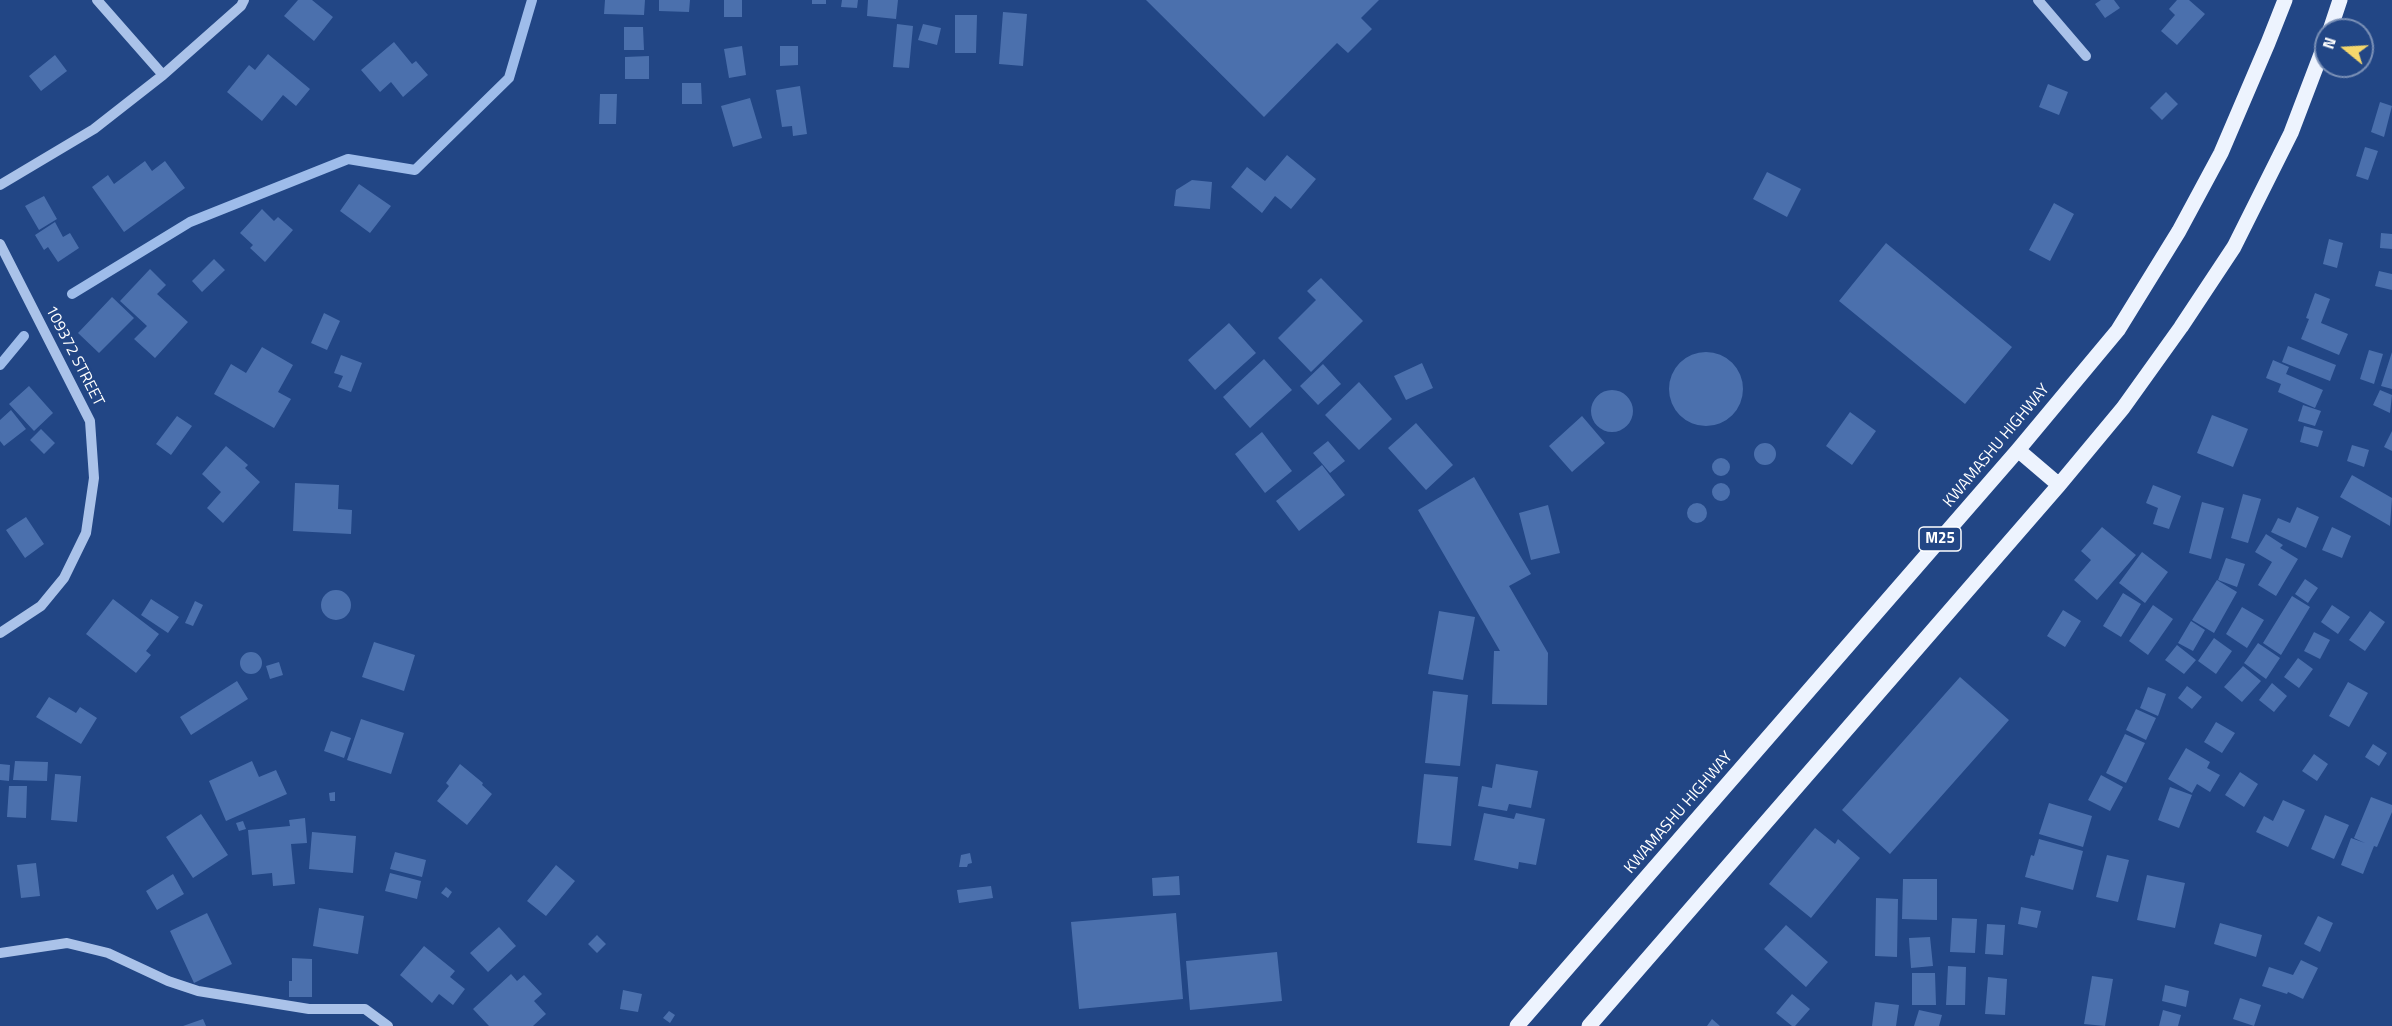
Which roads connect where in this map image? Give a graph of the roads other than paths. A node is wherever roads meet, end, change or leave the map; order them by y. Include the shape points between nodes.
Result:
1 (97, 0) edge
2 (244, 0) edge
3 (2038, 0) edge
4 (2284, 0) edge
5 (2340, 0) edge
6 (2334, 18) edge
7 (2086, 56) dead end
8 (2314, 73) edge
9 (163, 75) junction
10 (0, 184) edge
11 (0, 244) edge
12 (2018, 450) junction
13 (2059, 485) junction
14 (0, 633) edge
15 (0, 953) edge
16 (388, 1026) edge
17 (1517, 1026) edge
18 (1590, 1026) edge

1 - 9 street
2 - 9 street
3 - 7 street
4 - 12 main road, KWAMASHU HIGHWAY / M25 via 2221,153 2179,231 2118,330
5 - 6 main road
8 - 13 main road via 2291,132 2234,247 2123,408
9 - 10 street via 94,129
11 - 14 street, 109372 STREET via 90,422 94,478 86,533 64,579 41,606
12 - 13 main road
12 - 17 main road, KWAMASHU HIGHWAY / M25
13 - 18 main road
15 - 16 street via 68,943 108,953 198,991 309,1009 366,1009

